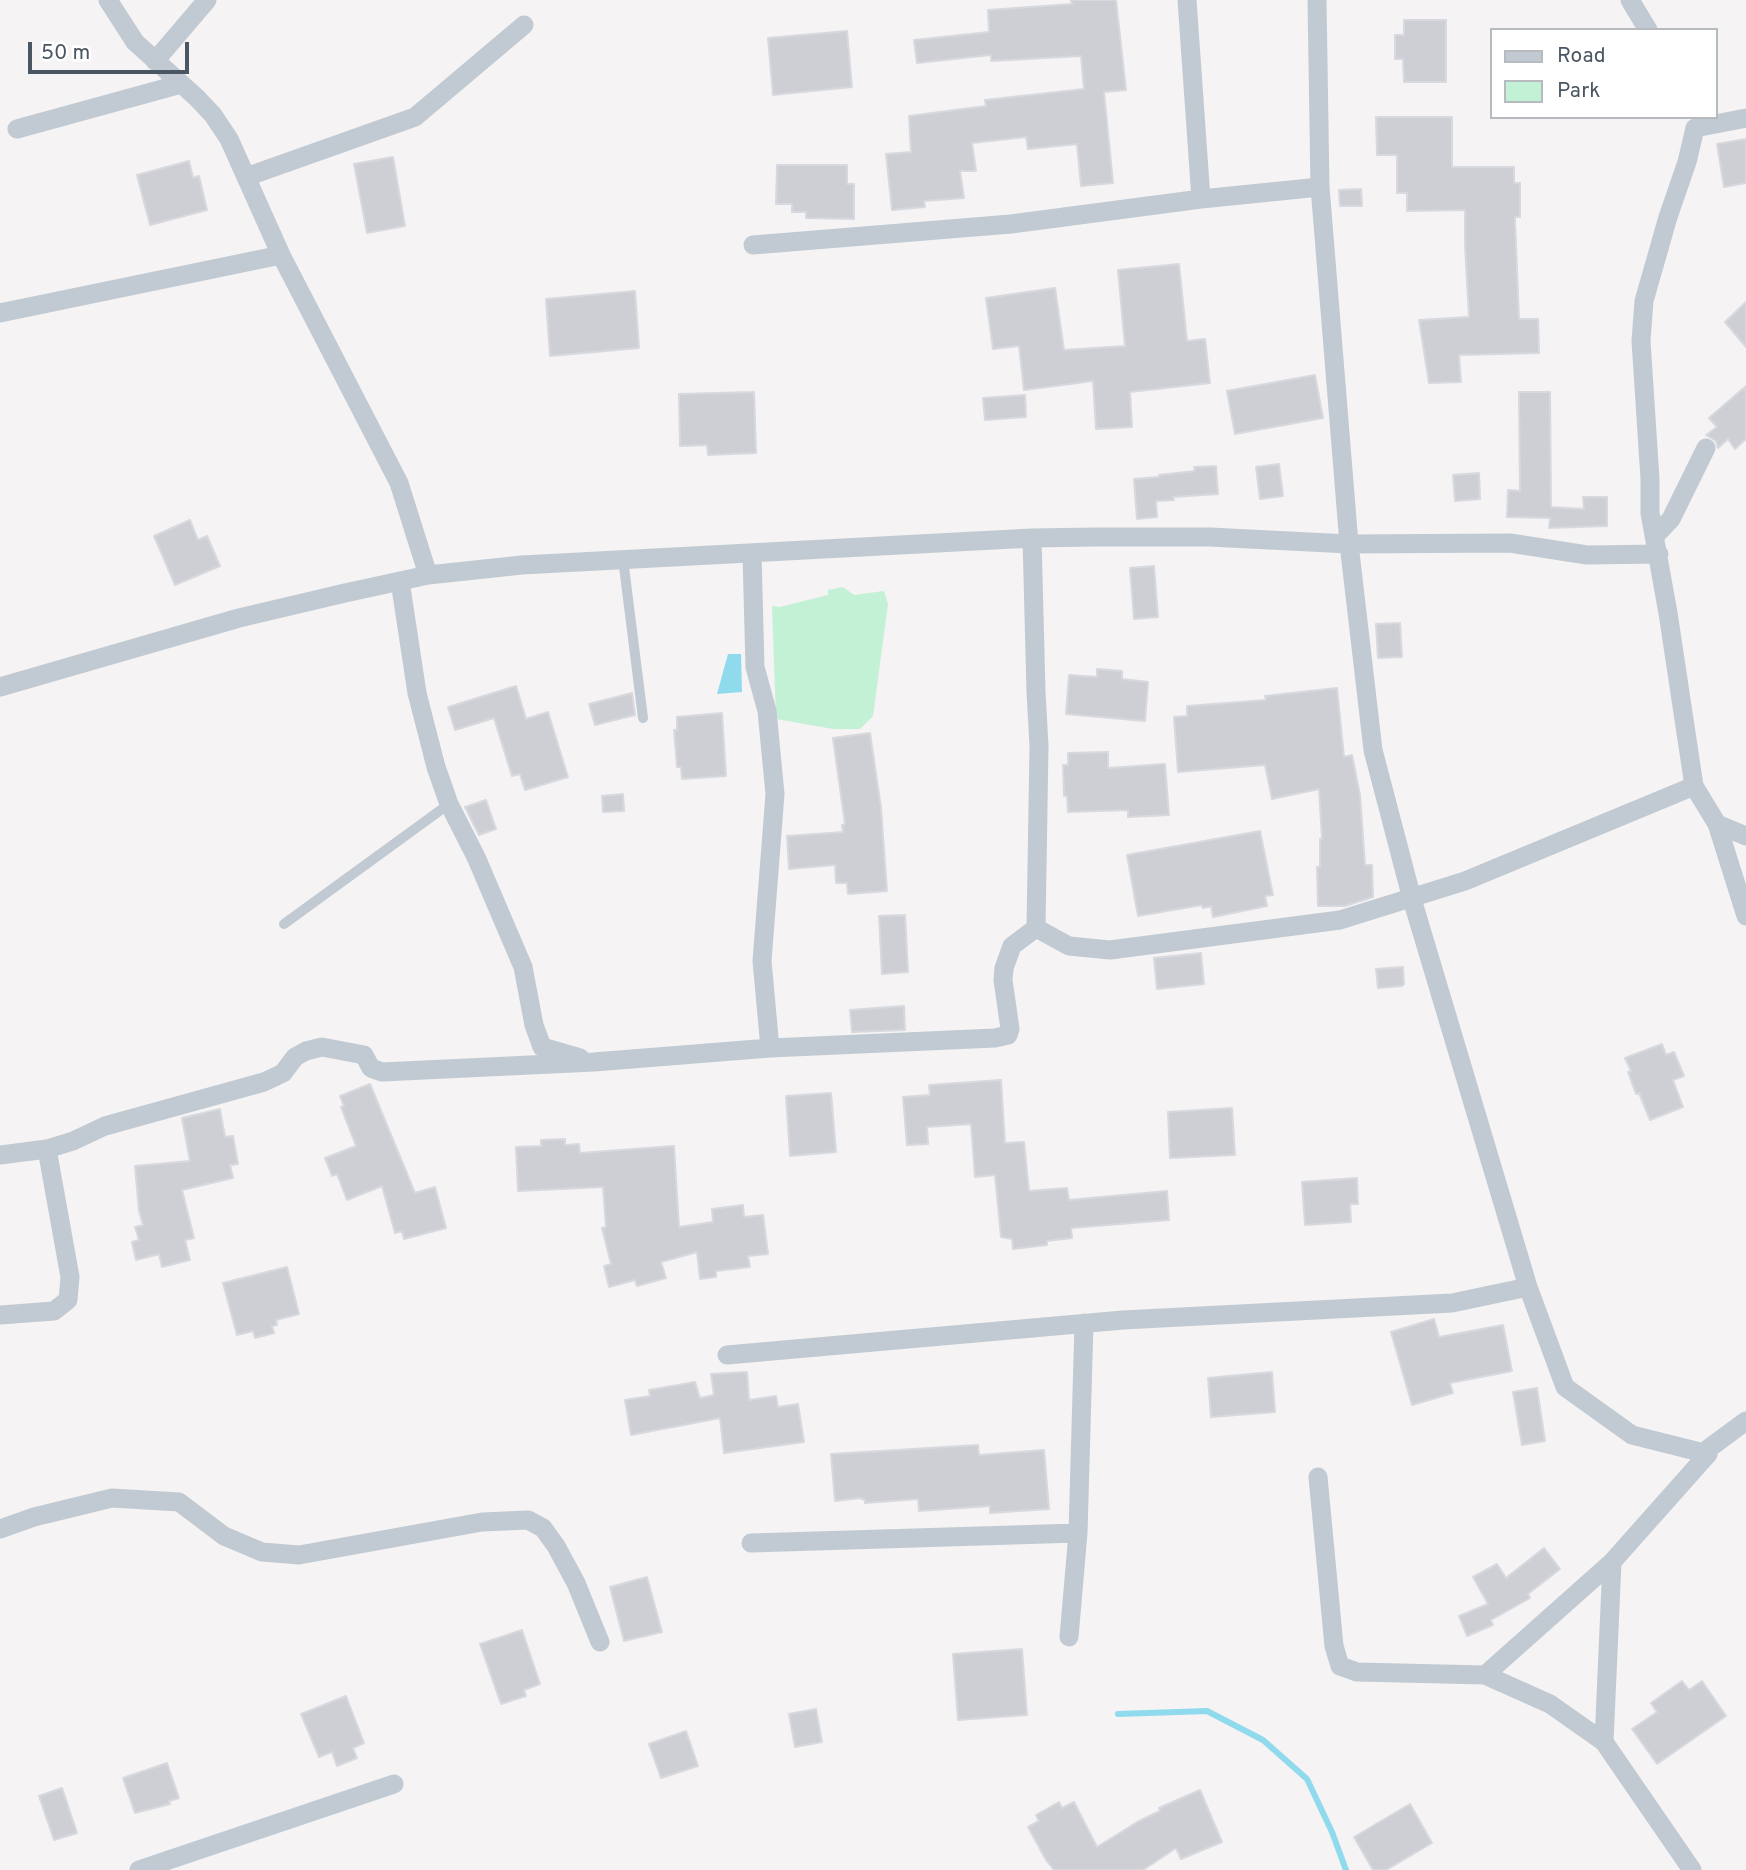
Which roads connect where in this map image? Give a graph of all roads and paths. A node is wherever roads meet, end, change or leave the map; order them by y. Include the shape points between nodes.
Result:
1 (108, 0) edge
2 (207, 0) edge
3 (1187, 0) edge
4 (1317, 0) edge
5 (1630, 0) edge
6 (524, 25) dead end
7 (1646, 28) edge
8 (155, 61) junction
9 (181, 84) junction
10 (1746, 118) edge
11 (1691, 123) edge
12 (17, 129) dead end
13 (246, 177) junction
14 (1321, 187) junction
15 (1201, 199) junction
16 (752, 245) dead end
17 (281, 255) junction
18 (0, 313) edge
19 (1706, 448) dead end
20 (1032, 538) junction
21 (1349, 544) junction
22 (1657, 545) junction
23 (752, 554) junction
24 (623, 558) junction
25 (428, 575) junction
26 (400, 581) junction
27 (0, 687) edge
28 (643, 718) dead end
29 (1694, 786) junction
30 (449, 804) junction
31 (1717, 824) junction
32 (1746, 836) edge
33 (1412, 899) junction
34 (1746, 916) edge
35 (284, 924) dead end
36 (1036, 928) junction
37 (769, 1048) junction
38 (594, 1062) junction
39 (47, 1149) junction
40 (0, 1155) edge
41 (1528, 1287) junction
42 (0, 1315) edge
43 (1084, 1323) junction
44 (727, 1355) dead end
45 (1746, 1421) edge
46 (1708, 1454) junction
47 (1318, 1478) dead end
48 (0, 1529) edge
49 (1078, 1533) junction
50 (751, 1543) dead end
51 (1612, 1562) junction
52 (1069, 1637) dead end
53 (600, 1642) dead end
54 (1485, 1675) junction
55 (1604, 1742) junction
56 (394, 1783) dead end
57 (139, 1870) edge
58 (1692, 1870) edge

1 - 8 street via 135,42
2 - 8 street
3 - 15 street
4 - 14 street
5 - 7 street
6 - 13 street via 415,117
8 - 9 street
9 - 12 street
9 - 13 street via 213,115
10 - 11 street
11 - 22 street via 1687,162 1644,301 1650,513
13 - 17 street
14 - 15 street
14 - 21 street
15 - 16 street via 1011,224
17 - 18 street
17 - 25 street via 399,483
19 - 22 street
20 - 21 street via 1210,537
20 - 23 street
20 - 36 street via 1039,746
21 - 22 street via 1510,543 1587,555
21 - 33 street via 1373,750
22 - 29 street
23 - 24 street
23 - 37 street via 755,667 767,711 775,794 762,961
24 - 25 street
24 - 28 lane
25 - 26 street
26 - 27 street via 239,618
26 - 30 street via 417,693
29 - 31 street
29 - 33 street
30 - 35 lane
30 - 38 street via 523,967 542,1047
31 - 32 street
31 - 34 street
33 - 36 street via 1340,920 1110,950 1069,946
33 - 41 street
36 - 37 street via 1012,946 1004,968 1008,1035
37 - 38 street
38 - 39 street via 382,1072 371,1068 364,1055 322,1047 295,1057 274,1078 105,1126
39 - 40 street
39 - 42 street via 70,1277 68,1300 54,1311
41 - 43 street via 1452,1303
41 - 46 street via 1565,1387 1632,1434
43 - 44 street
43 - 49 street
45 - 46 street
46 - 51 street
47 - 54 street via 1334,1646 1340,1666 1357,1672
48 - 53 street via 112,1498 179,1502 224,1536 262,1552 299,1555 482,1522 528,1520 543,1528 556,1546
49 - 50 street
49 - 52 street
51 - 54 street
51 - 55 street
54 - 55 street via 1550,1704
55 - 58 street
56 - 57 street

